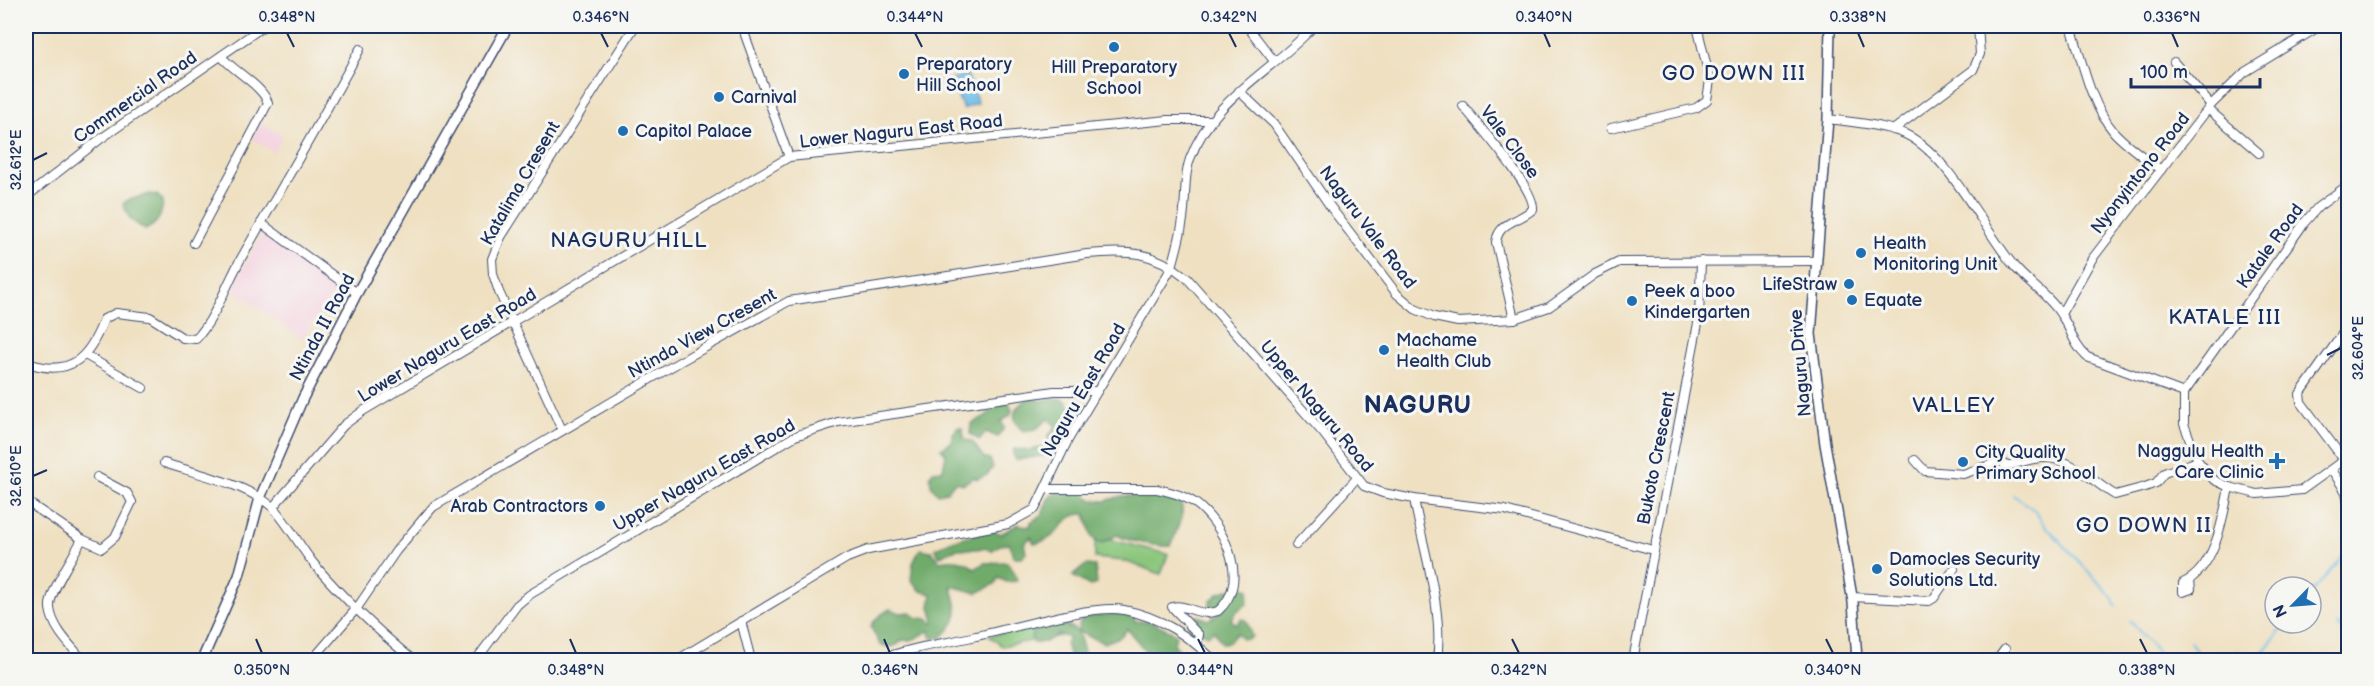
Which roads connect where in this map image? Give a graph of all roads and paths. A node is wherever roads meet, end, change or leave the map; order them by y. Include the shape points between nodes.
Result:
1 (264, 26) edge
2 (508, 26) edge
3 (634, 26) edge
4 (1247, 26) edge
5 (1314, 26) edge
6 (1696, 26) edge
7 (1830, 26) edge
8 (1978, 26) edge
9 (2072, 26) edge
10 (2320, 26) edge
11 (745, 35) dead end
12 (360, 49) dead end
13 (221, 56) junction
14 (1274, 61) junction
15 (2174, 62) dead end
16 (1239, 91) junction
17 (1463, 106) dead end
18 (2209, 107) junction
19 (1828, 119) junction
20 (1211, 120) junction
21 (1611, 128) dead end
22 (1893, 130) junction
23 (2259, 153) dead end
24 (789, 157) junction
25 (2161, 170) junction
26 (2349, 185) edge
27 (26, 197) edge
28 (261, 223) junction
29 (194, 243) dead end
30 (1701, 261) junction
31 (1815, 261) junction
32 (1172, 267) junction
33 (357, 293) junction
34 (2061, 315) junction
35 (1514, 319) junction
36 (514, 322) junction
37 (2349, 326) edge
38 (86, 355) junction
39 (26, 365) edge
40 (143, 388) dead end
41 (1096, 392) junction
42 (2184, 393) junction
43 (562, 430) junction
44 (1914, 459) dead end
45 (2346, 459) edge
46 (2198, 461) junction
47 (164, 463) dead end
48 (2332, 470) junction
49 (98, 477) dead end
50 (1357, 478) junction
51 (2229, 487) junction
52 (1046, 489) junction
53 (260, 498) junction
54 (1414, 499) junction
55 (26, 501) edge
56 (2349, 504) edge
57 (273, 507) junction
58 (82, 539) junction
59 (1296, 545) dead end
60 (1653, 550) junction
61 (1954, 569) dead end
62 (2190, 581) dead end
63 (1852, 597) junction
64 (357, 608) junction
65 (741, 621) junction
66 (1197, 644) junction
67 (2005, 649) dead end
68 (83, 660) edge
69 (202, 660) edge
70 (312, 660) edge
71 (413, 660) edge
72 (476, 660) edge
73 (677, 660) edge
74 (751, 660) edge
75 (879, 660) edge
76 (1214, 660) edge
77 (1437, 660) edge
78 (1633, 660) edge
79 (1857, 660) edge
80 (1998, 660) edge

1 - 13 street, Commercial Road
2 - 33 street, Ntinda II Road
3 - 36 street, Katalima Cresent via 501,237 492,259 493,274
4 - 14 street
5 - 14 street
6 - 21 street via 1710,80 1707,100 1696,108
7 - 19 street, Naguru Drive
8 - 22 street via 1980,54 1973,70
9 - 25 street via 2091,89 2104,116 2123,141
10 - 18 street, Nyonyintono Road via 2245,72
11 - 24 street
12 - 28 street
13 - 27 street, Commercial Road via 99,140
13 - 29 street via 263,93 268,103
14 - 16 street
15 - 18 street
16 - 20 street
16 - 35 street, Naguru Vale Road via 1274,124 1332,209 1397,294 1415,309 1458,322
17 - 35 street, Vale Close via 1534,201 1533,209 1502,226 1497,233
18 - 23 street
18 - 25 street, Nyonyintono Road
19 - 22 street
19 - 31 street, Naguru Drive
20 - 24 street, Lower Naguru East Road via 1168,120
20 - 32 street, Naguru East Road via 1189,161
22 - 34 street via 1929,151 2013,265
24 - 36 street, Lower Naguru East Road
25 - 34 street, Nyonyintono Road via 2092,259
26 - 42 street, Katale Road via 2318,207 2304,223
28 - 33 street
28 - 38 street via 207,326 196,339 183,338 150,317 116,313 104,319 99,336
30 - 31 street, Naguru Vale Road
30 - 35 street, Naguru Vale Road via 1619,262 1549,307
30 - 60 street, Bukoto Crescent via 1699,318
31 - 63 street, Naguru Drive via 1811,334 1814,365
32 - 41 street, Naguru East Road
32 - 43 street, Ntinda View Cresent via 1125,250 789,301
32 - 50 street, Upper Naguru Road via 1199,291 1266,366
33 - 53 street, Ntinda II Road via 303,398
34 - 42 street via 2086,357
36 - 43 street, Katalima Cresent
36 - 57 street, Lower Naguru East Road via 344,425
37 - 45 street via 2300,394 2301,402
38 - 39 street via 66,366
38 - 40 street
41 - 52 street, Naguru East Road
41 - 72 street, Upper Naguru East Road via 1054,390 838,422 795,436 529,595
42 - 46 street via 2184,424
43 - 64 street, Ntinda View Cresent via 433,507 396,551
44 - 46 street via 1924,471 1963,474 2002,461 2005,466 2056,459 2067,462 2115,495 2145,488 2164,473
45 - 48 street
46 - 51 street via 2214,480
47 - 53 street
48 - 51 street via 2293,492 2257,494
48 - 56 street
49 - 58 street via 127,493 132,502 115,537 106,546 99,548
50 - 54 street, Upper Naguru Road via 1373,490
50 - 59 street
51 - 62 street via 2211,553
52 - 65 street, Naguru East Road via 1035,509 1014,522 868,550 827,569
52 - 66 street via 1157,489 1170,491 1201,508 1229,548 1235,573 1230,595 1218,611 1199,614 1177,606 1172,608 1199,635
53 - 57 street
53 - 69 street, Ntinda II Road via 239,576
54 - 60 street, Upper Naguru Road via 1505,510
54 - 77 street via 1436,609 1440,644
55 - 58 street
57 - 64 street via 315,564
58 - 68 street via 50,608 64,638
60 - 78 street, Bukoto Crescent
61 - 63 street via 1929,601
63 - 79 street, Naguru Drive
64 - 70 street, Ntinda View Cresent
64 - 71 street
65 - 73 street, Naguru East Road
65 - 74 street
66 - 75 street via 1168,624 1123,610 1039,622
66 - 76 street
67 - 80 street

